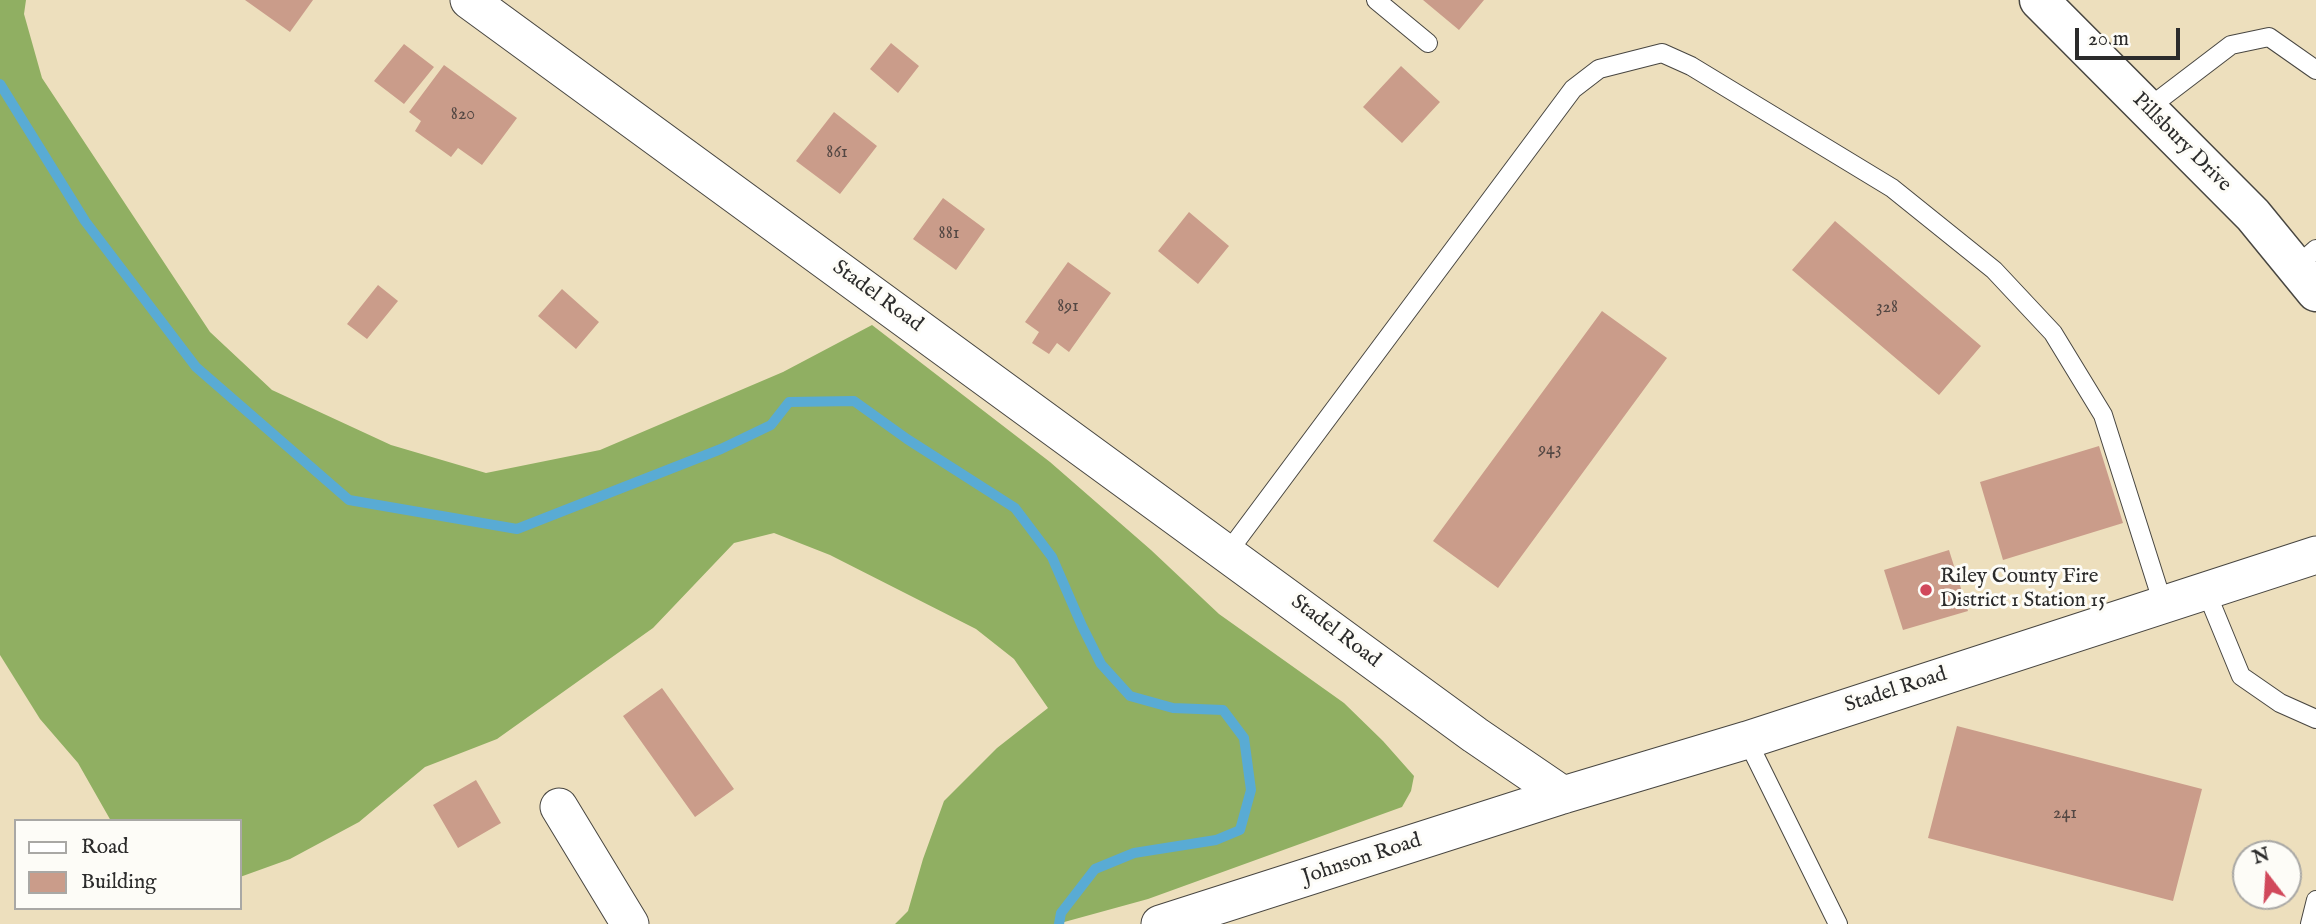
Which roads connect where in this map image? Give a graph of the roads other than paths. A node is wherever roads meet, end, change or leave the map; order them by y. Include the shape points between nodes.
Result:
1 (469, 0) edge
2 (1376, 0) edge
3 (2039, 0) edge
4 (1427, 43) dead end
5 (2316, 70) edge
6 (2147, 109) junction
7 (2309, 269) edge
8 (1228, 552) junction
9 (2316, 555) edge
10 (2206, 591) junction
11 (2163, 604) junction
12 (2316, 719) edge
13 (1747, 740) junction
14 (1563, 795) junction
15 (559, 807) dead end
16 (2316, 900) edge
17 (630, 924) edge
18 (1160, 924) edge
19 (1839, 924) edge
20 (2310, 924) edge

1 - 8 street, Stadel Road
2 - 4 lane
3 - 6 highway, Pillsbury Drive
5 - 6 lane via 2269,37 2231,45
6 - 7 highway, Pillsbury Drive
8 - 11 lane via 1573,89 1599,69 1662,53 1892,188 1994,270 2053,333 2103,415
8 - 14 street, Stadel Road
9 - 10 street, Stadel Road
10 - 11 street, Stadel Road
10 - 12 lane via 2241,676 2280,703
11 - 13 street, Stadel Road
13 - 14 street, Stadel Road
13 - 19 lane
14 - 18 street, Johnson Road
15 - 17 street
16 - 20 lane

